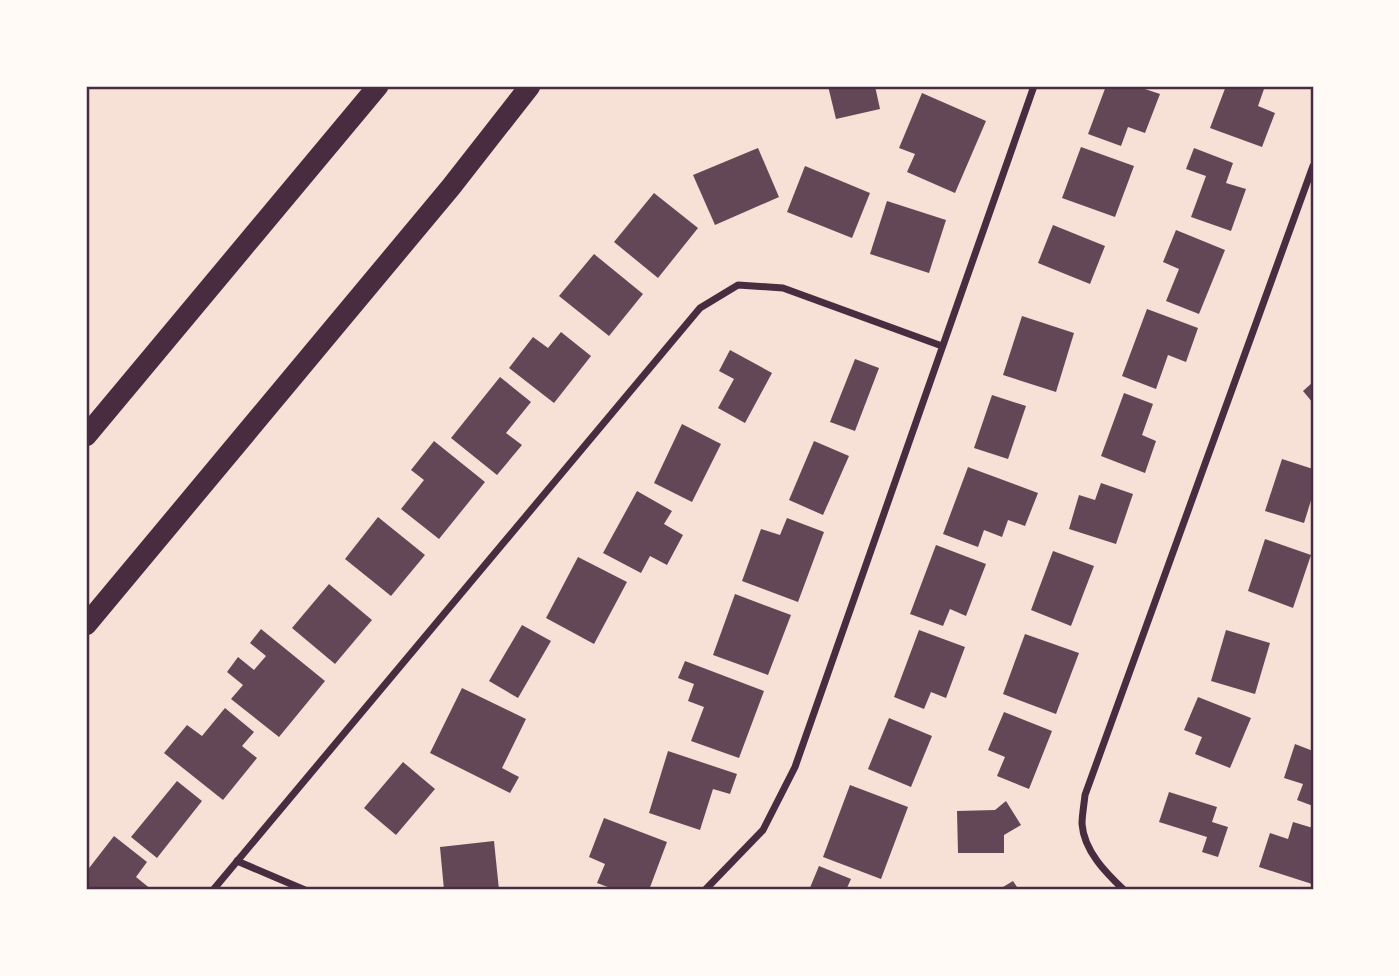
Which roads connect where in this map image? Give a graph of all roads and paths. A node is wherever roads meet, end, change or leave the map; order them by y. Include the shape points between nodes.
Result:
1 (379, 86) edge
2 (530, 86) edge
3 (1034, 86) edge
4 (1313, 166) edge
5 (942, 346) junction
6 (86, 436) edge
7 (86, 625) edge
8 (237, 861) junction
9 (213, 890) edge
10 (305, 890) edge
11 (705, 890) edge
12 (1124, 890) edge

1 - 6 highway
2 - 7 highway
3 - 5 street
4 - 12 street via 1085,795 1082,826 1090,849 1103,871
5 - 8 street via 783,288 738,285 700,308
5 - 11 street via 795,767 763,830
8 - 9 street
8 - 10 street

